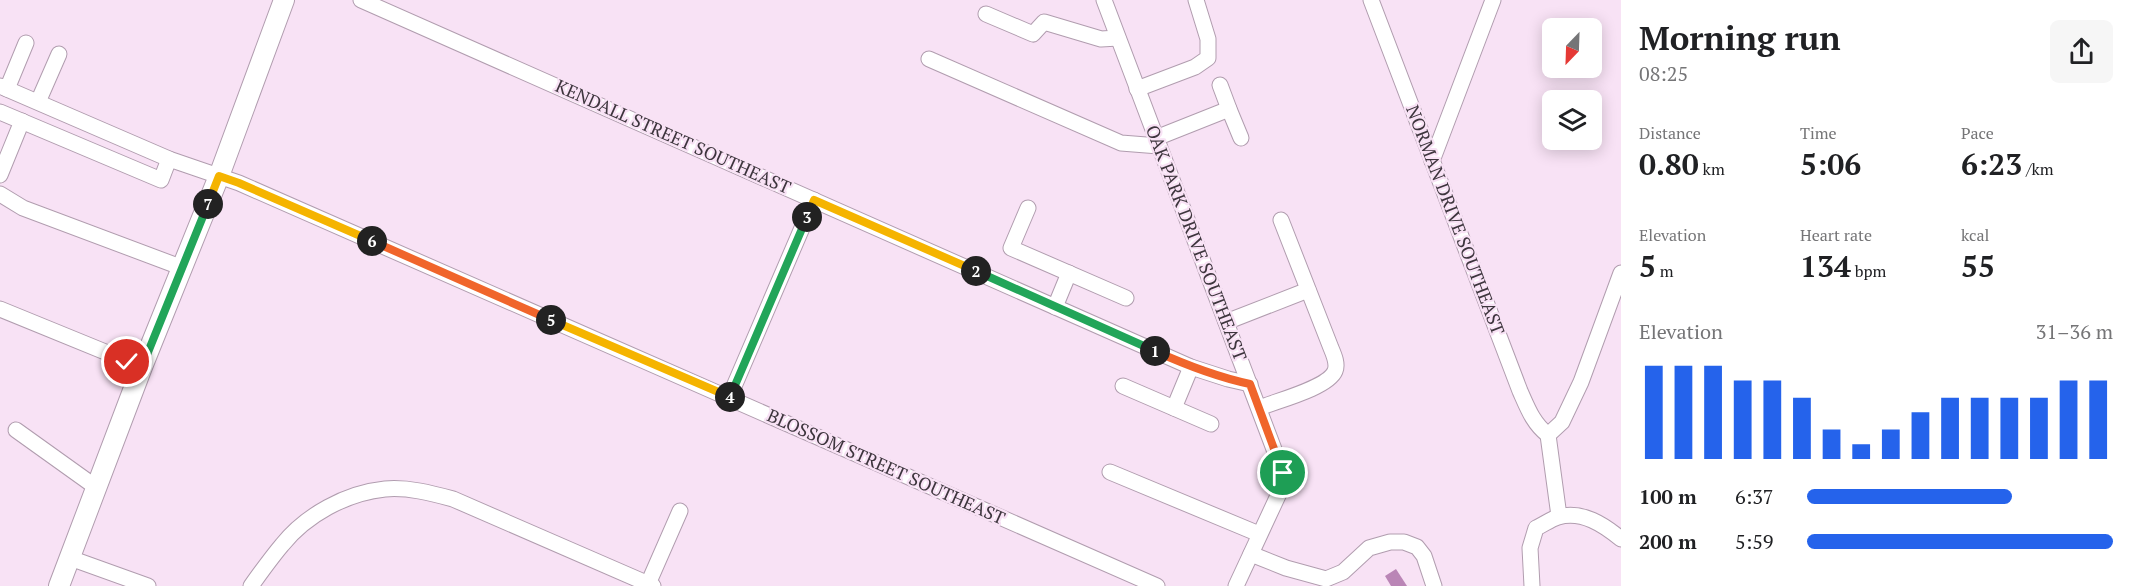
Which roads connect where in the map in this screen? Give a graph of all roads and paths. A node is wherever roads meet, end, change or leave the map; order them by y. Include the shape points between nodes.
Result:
1 (284, 0) edge
2 (362, 0) edge
3 (1104, 0) edge
4 (1196, 0) edge
5 (1371, 0) edge
6 (1493, 0) edge
7 (986, 14) dead end
8 (1118, 38) junction
9 (26, 43) dead end
10 (59, 54) dead end
11 (928, 59) dead end
12 (1220, 85) dead end
13 (3, 88) edge
14 (1137, 89) junction
15 (38, 102) junction
16 (1229, 108) junction
17 (0, 112) edge
18 (22, 121) junction
19 (1240, 138) dead end
20 (1158, 142) junction
21 (169, 159) junction
22 (1432, 161) junction
23 (0, 175) edge
24 (219, 176) junction
25 (0, 194) edge
26 (814, 200) junction
27 (1028, 208) dead end
28 (1281, 220) dead end
29 (183, 267) junction
30 (1070, 273) junction
31 (1621, 273) edge
32 (1308, 290) junction
33 (1126, 298) dead end
34 (1055, 306) junction
35 (0, 309) edge
36 (1226, 322) junction
37 (142, 367) junction
38 (1191, 367) junction
39 (1250, 384) junction
40 (1123, 386) dead end
41 (729, 398) junction
42 (1174, 408) junction
43 (1259, 408) junction
44 (1211, 424) dead end
45 (16, 430) dead end
46 (1548, 435) junction
47 (1110, 472) dead end
48 (97, 488) junction
49 (680, 511) dead end
50 (1559, 516) junction
51 (1259, 534) junction
52 (1621, 539) edge
53 (1251, 554) junction
54 (70, 558) junction
55 (1342, 579) edge
56 (650, 585) edge
57 (59, 586) edge
58 (148, 586) edge
59 (251, 586) edge
60 (1157, 586) edge
61 (1236, 586) edge
62 (1434, 586) edge
63 (1532, 586) edge

1 - 24 main road
2 - 26 street, KENDALL STREET SOUTHEAST
3 - 8 street, OAK PARK DRIVE SOUTHEAST
4 - 14 street via 1208,39 1208,58 1195,67
5 - 22 street, NORMAN DRIVE SOUTHEAST
6 - 22 street
7 - 8 street via 1033,34 1044,22 1101,39
8 - 14 street, OAK PARK DRIVE SOUTHEAST
9 - 13 street
10 - 15 street
11 - 20 street via 1121,143
12 - 16 street
13 - 15 street, BLOSSOM STREET SOUTHEAST
14 - 20 street, OAK PARK DRIVE SOUTHEAST
15 - 21 street, BLOSSOM STREET SOUTHEAST
16 - 19 street
16 - 20 street
17 - 18 street
18 - 21 street via 161,180
18 - 23 street
20 - 36 street, OAK PARK DRIVE SOUTHEAST
21 - 24 street, BLOSSOM STREET SOUTHEAST
22 - 46 street, NORMAN DRIVE SOUTHEAST via 1532,418
24 - 29 main road
24 - 41 street, BLOSSOM STREET SOUTHEAST
25 - 29 street via 23,208
26 - 34 street, KENDALL STREET SOUTHEAST
26 - 41 street
27 - 30 street via 1011,248
28 - 32 street
29 - 37 main road
30 - 33 street
30 - 34 street
31 - 46 street via 1581,382 1562,422
32 - 36 street
32 - 43 street via 1336,370 1325,383
34 - 38 street, KENDALL STREET SOUTHEAST
35 - 37 street
36 - 39 street, OAK PARK DRIVE SOUTHEAST
37 - 48 main road
38 - 39 street, KENDALL STREET SOUTHEAST
38 - 42 street
39 - 43 street, OAK PARK DRIVE SOUTHEAST
40 - 42 street
41 - 60 street, BLOSSOM STREET SOUTHEAST
42 - 44 street
43 - 51 street, OAK PARK DRIVE SOUTHEAST via 1283,473 1282,487
45 - 48 street
46 - 50 street
47 - 51 street
48 - 54 main road
49 - 56 street
50 - 52 street via 1592,519
50 - 63 street via 1536,528 1530,548
51 - 53 street, OAK PARK DRIVE SOUTHEAST
53 - 55 street via 1326,579
53 - 61 street, OAK PARK DRIVE SOUTHEAST
54 - 57 main road
54 - 58 street
55 - 62 street via 1369,548 1404,542 1417,547 1424,556
56 - 59 street via 453,499 426,491 386,489 357,494 316,513 283,543

